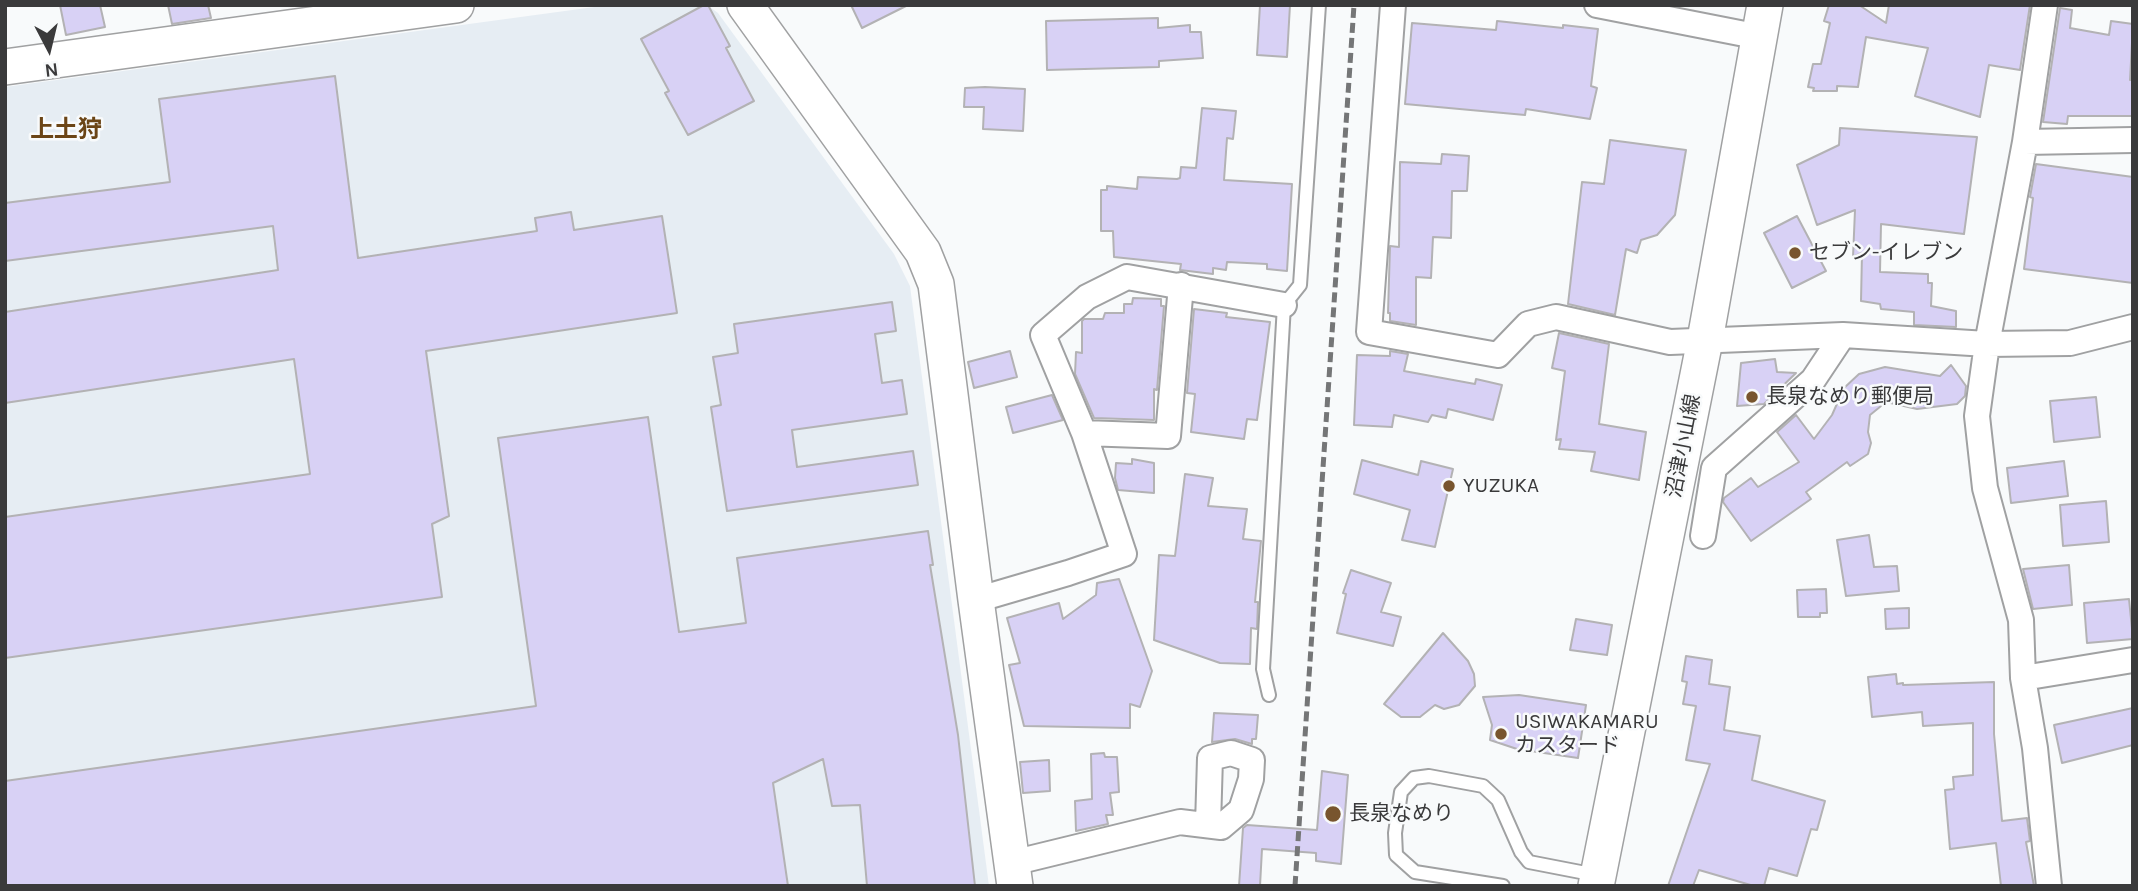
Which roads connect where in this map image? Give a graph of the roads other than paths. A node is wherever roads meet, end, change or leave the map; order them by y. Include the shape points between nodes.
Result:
1 (456, 5) edge
2 (745, 5) edge
3 (1319, 5) edge
4 (1393, 5) edge
5 (1597, 5) edge
6 (2045, 5) edge
7 (347, 12) edge
8 (1763, 21) edge
9 (5, 67) edge
10 (2133, 140) edge
11 (2025, 142) junction
12 (1181, 285) junction
13 (1284, 305) junction
14 (2133, 327) edge
15 (1843, 335) junction
16 (1705, 340) junction
17 (1987, 344) junction
18 (1084, 433) junction
19 (1703, 536) dead end
20 (975, 600) junction
21 (2133, 660) edge
22 (2023, 678) junction
23 (1269, 695) dead end
24 (1208, 825) dead end
25 (1014, 874) edge
26 (1597, 883) edge
27 (1503, 886) edge
28 (2049, 886) edge

1 - 7 street
2 - 20 street via 923,252 936,284
3 - 13 lane via 1300,285
4 - 16 street via 1369,332 1498,355 1528,324 1556,317 1670,342
5 - 8 street
6 - 11 street
7 - 9 street
8 - 16 street, 沼津小山線
10 - 11 street
11 - 17 street
12 - 13 street
12 - 18 street via 1168,436
12 - 18 street via 1127,277 1087,297 1043,335
13 - 23 lane via 1263,669
14 - 17 street via 2070,343
15 - 16 street
15 - 17 street
15 - 19 street via 1813,380 1714,468
16 - 26 street, 沼津小山線
17 - 22 street via 1978,416 1984,476 2021,620
18 - 20 street via 1124,554
20 - 25 street
21 - 22 street
22 - 28 street
24 - 25 street via 1180,822
26 - 27 lane via 1529,862 1498,800 1483,786 1429,776 1414,778 1402,792 1396,855 1415,872

